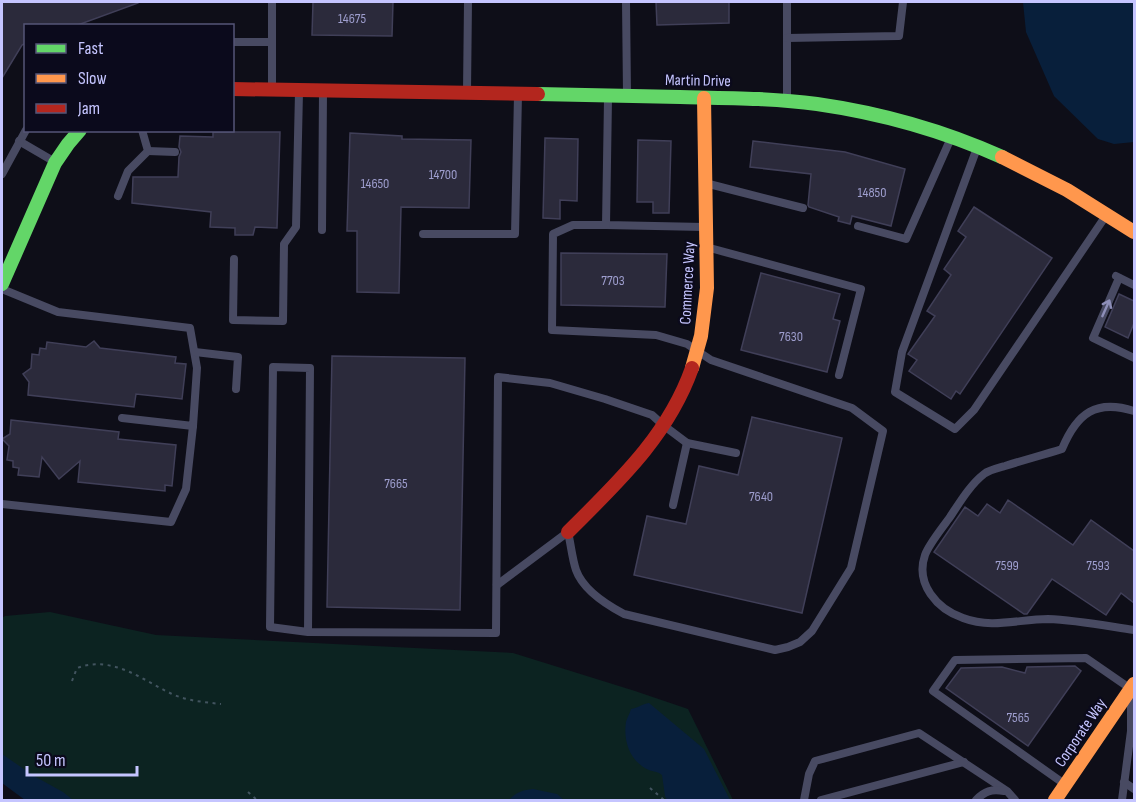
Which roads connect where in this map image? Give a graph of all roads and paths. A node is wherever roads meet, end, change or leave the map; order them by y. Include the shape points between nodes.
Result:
1 (272, 2) edge
2 (468, 2) edge
3 (626, 2) edge
4 (787, 2) edge
5 (903, 2) edge
6 (787, 38) junction
7 (234, 42) edge
8 (272, 42) junction
9 (234, 89) edge
10 (272, 89) junction
11 (300, 90) junction
12 (323, 90) junction
13 (466, 94) junction
14 (518, 94) junction
15 (608, 96) junction
16 (627, 96) junction
17 (704, 98) junction
18 (787, 100) junction
19 (25, 132) edge
20 (78, 132) edge
21 (143, 132) edge
22 (951, 138) junction
23 (19, 141) junction
24 (978, 147) junction
25 (148, 151) junction
26 (175, 152) dead end
27 (55, 163) junction
28 (2, 174) edge
29 (706, 183) junction
30 (118, 196) dead end
31 (803, 208) dead end
32 (1107, 214) junction
33 (606, 225) junction
34 (858, 226) dead end
35 (707, 227) junction
36 (322, 230) dead end
37 (1134, 232) edge
38 (423, 234) dead end
39 (707, 247) junction
40 (234, 259) dead end
41 (2, 284) edge
42 (1134, 285) edge
43 (2, 289) edge
44 (195, 352) junction
45 (698, 352) junction
46 (1134, 357) edge
47 (839, 375) dead end
48 (236, 388) dead end
49 (1134, 411) edge
50 (122, 418) dead end
51 (193, 426) junction
52 (663, 426) junction
53 (687, 443) junction
54 (736, 453) dead end
55 (2, 504) edge
56 (673, 505) dead end
57 (568, 532) junction
58 (497, 585) junction
59 (1134, 630) edge
60 (308, 632) junction
61 (72, 681) dead end
62 (1133, 686) edge
63 (221, 704) dead end
64 (964, 762) junction
65 (1124, 782) junction
66 (1066, 785) junction
67 (650, 788) dead end
68 (1134, 789) edge
69 (1007, 791) junction
70 (248, 792) dead end
71 (663, 799) edge
72 (257, 801) edge
73 (804, 801) edge
74 (821, 801) edge
75 (976, 801) edge
76 (1015, 801) edge
77 (1055, 801) edge
78 (1122, 801) edge

1 - 8 lane
2 - 13 lane
3 - 16 lane
4 - 6 lane
5 - 6 lane via 899,36
6 - 18 lane
7 - 8 lane
8 - 10 lane
9 - 10 street, Martin Drive
10 - 11 street, Martin Drive
11 - 12 street, Martin Drive
11 - 40 lane via 296,227 284,243 283,321 233,320
12 - 13 street, Martin Drive
12 - 36 lane
13 - 14 street, Martin Drive
14 - 15 street, Martin Drive
14 - 38 lane via 515,234
15 - 16 street, Martin Drive
15 - 33 lane
16 - 17 street, Martin Drive
17 - 18 street, Martin Drive
17 - 29 street, Commerce Way
18 - 22 street, Martin Drive via 883,117
19 - 23 lane
20 - 27 street
21 - 25 lane
22 - 24 street, Martin Drive
22 - 34 lane via 906,239
23 - 27 lane
23 - 28 lane
24 - 32 street, Martin Drive via 1028,169
24 - 32 lane via 902,352 895,392 955,429 974,410
25 - 26 lane
25 - 30 lane via 128,171
27 - 41 street
29 - 31 lane
29 - 35 street, Commerce Way
32 - 37 street, Martin Drive
33 - 35 lane
33 - 45 lane via 573,225 553,234 552,330 656,335 687,344
35 - 39 street, Commerce Way
39 - 45 street, Commerce Way via 708,284
39 - 47 lane via 861,289
46 -> 42 lane via 1093,338 1118,277
43 - 44 lane via 58,312 190,328
44 - 48 lane via 238,357
44 - 51 lane
45 - 52 street, Commerce Way via 675,408
45 - 57 lane via 711,360 852,408 883,430 851,568 812,631 800,642 775,650 624,614 585,585 576,571
49 - 59 lane via 1103,406 1075,423 1062,449 985,473 969,489 925,554 922,567 928,593 963,619 1006,624 1052,620
50 - 51 lane
51 - 55 lane via 186,489 171,522
52 - 53 lane
52 - 57 street, Commerce Way
52 - 58 lane via 652,415 604,399 550,383 498,377
53 - 54 lane
53 - 56 lane
57 - 58 lane
58 - 60 lane via 496,633
60 - 60 lane via 270,627 273,367 310,368
61 - 63 path via 77,668 102,665 135,674 171,694
62 - 65 lane
62 - 66 street, Corporate Way
62 - 66 lane via 1086,658 955,660 933,691
64 - 69 lane
64 - 73 lane via 919,733 815,761
64 - 74 lane
65 - 68 lane
65 - 78 lane
66 - 77 street, Corporate Way
67 - 71 path
69 - 75 lane via 992,789
69 - 76 lane
70 - 72 path

